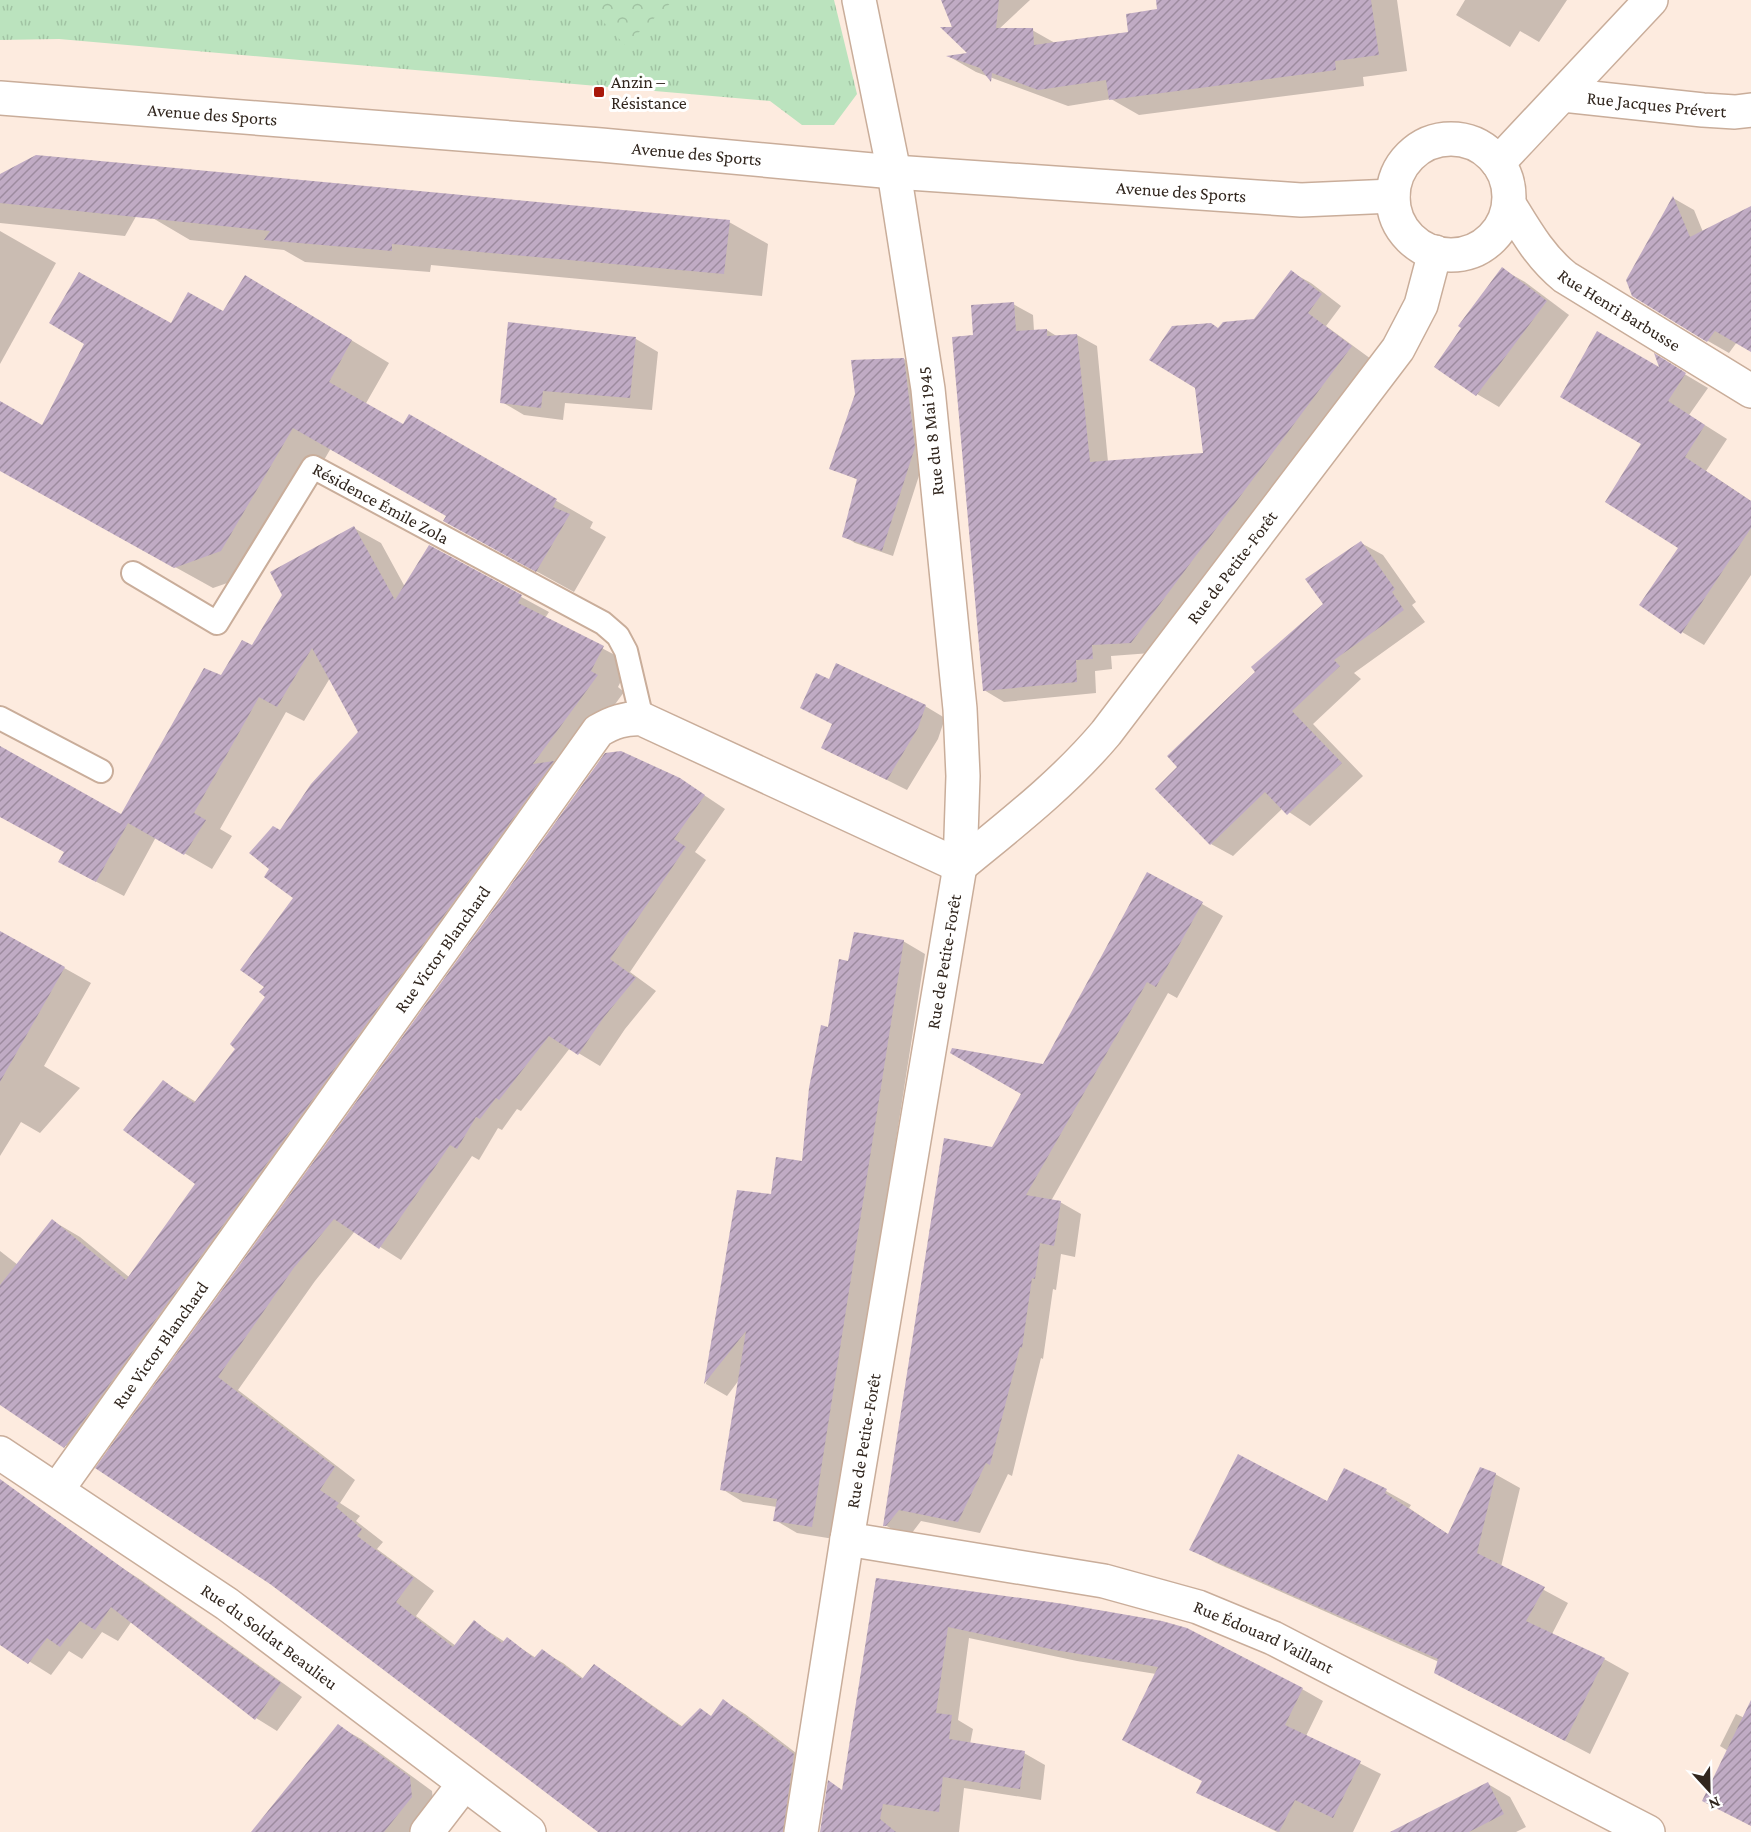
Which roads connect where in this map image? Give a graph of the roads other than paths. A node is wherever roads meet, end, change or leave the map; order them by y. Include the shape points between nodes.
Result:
1 (860, 0) edge
2 (1651, 0) edge
3 (1563, 95) junction
4 (0, 98) edge
5 (1751, 110) edge
6 (1498, 163) junction
7 (894, 172) junction
8 (1394, 196) junction
9 (1509, 204) junction
10 (1435, 252) junction
11 (1751, 391) edge
12 (133, 573) dead end
13 (0, 718) edge
14 (642, 719) junction
15 (101, 771) dead end
16 (960, 866) junction
17 (0, 1453) edge
18 (57, 1490) junction
19 (847, 1539) junction
20 (464, 1784) junction
21 (427, 1832) edge
22 (529, 1832) edge
23 (801, 1832) edge
24 (1648, 1832) edge

1 - 7 street, Rue du 8 Mai 1945
2 - 3 street
3 - 5 street, Rue Jacques Prévert via 1703,110
3 - 6 street
4 - 7 street, Avenue des Sports
6 - 8 street via 1485,149 1467,141 1448,139 1429,144 1406,161
6 - 9 street via 1509,187
7 - 8 street, Avenue des Sports via 1300,200
7 - 16 street, Rue du 8 Mai 1945 via 927,389 960,709
8 - 10 street via 1396,215 1405,232
9 - 10 street via 1503,224 1483,245 1455,255
9 - 11 street, Rue Henri Barbusse via 1554,268
10 - 16 street, Rue de Petite-Forêt via 1421,305 1398,349 1106,733 1063,779
12 - 14 lane, Résidence Émile Zola via 217,623 313,467 603,623 618,636 626,651
13 - 15 lane
14 - 16 street
14 - 18 street, Rue Victor Blanchard via 612,722 598,731
16 - 19 street, Rue de Petite-Forêt
17 - 18 street, Rue du Soldat Beaulieu
18 - 20 street, Rue du Soldat Beaulieu via 227,1604
19 - 23 street, Rue de Petite-Forêt
19 - 24 street, Rue Édouard Vaillant via 1104,1581 1198,1607 1273,1638
20 - 21 street
20 - 22 street, Rue du Soldat Beaulieu

